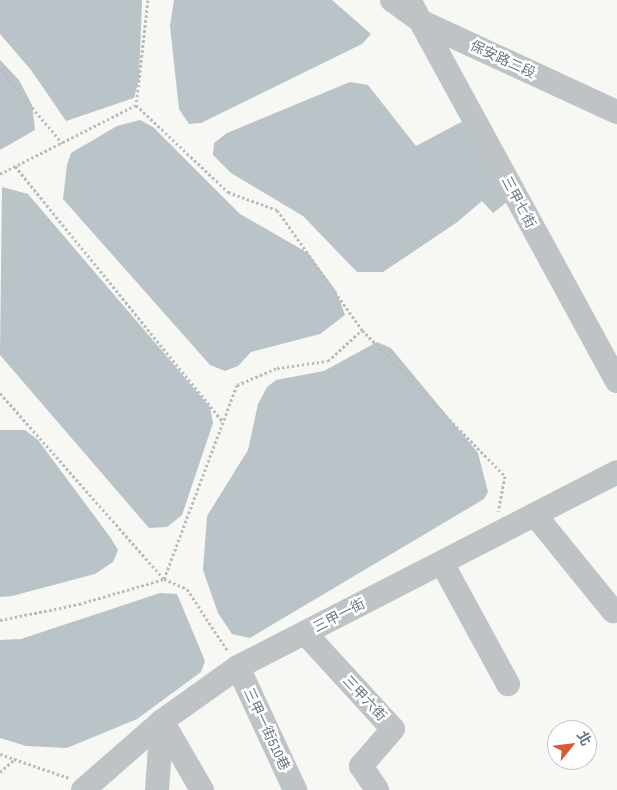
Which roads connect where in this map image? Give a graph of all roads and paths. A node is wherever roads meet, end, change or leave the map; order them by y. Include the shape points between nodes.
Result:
1 (148, 0) edge
2 (392, 0) edge
3 (409, 0) edge
4 (422, 22) junction
5 (0, 69) edge
6 (136, 105) junction
7 (617, 112) edge
8 (62, 142) junction
9 (16, 166) junction
10 (0, 174) edge
11 (362, 330) junction
12 (617, 381) edge
13 (0, 393) edge
14 (222, 421) junction
15 (617, 472) edge
16 (535, 515) junction
17 (493, 536) junction
18 (442, 563) junction
19 (164, 579) junction
20 (613, 611) dead end
21 (0, 620) edge
22 (305, 632) junction
23 (238, 667) junction
24 (508, 684) dead end
25 (162, 720) junction
26 (0, 754) edge
27 (15, 759) junction
28 (0, 772) edge
29 (86, 787) edge
30 (157, 790) edge
31 (202, 790) edge
32 (295, 790) edge
33 (376, 790) edge

1 - 6 path
2 - 4 street, 保安路二段
3 - 4 street, 三甲七街
4 - 7 street, 保安路二段
4 - 12 street, 三甲七街
5 - 8 path
6 - 8 path
6 - 11 path via 228,192 277,210
8 - 9 path
9 - 10 path
9 - 14 path
11 - 14 path via 328,361 277,368 237,385
11 - 17 path via 505,476
13 - 19 path
14 - 19 path
15 - 16 street, 三甲一街
16 - 17 street, 三甲一街
16 - 20 street
17 - 18 street, 三甲一街
18 - 22 street, 三甲一街
18 - 24 street
19 - 21 path via 79,604
19 - 23 path via 187,588
22 - 23 street, 三甲一街
22 - 33 street, 三甲六街 via 393,729 361,766
23 - 25 street, 三甲一街
23 - 32 street, 三甲一街510巷
25 - 29 street, 三甲一街
25 - 30 street
25 - 31 street
26 - 27 path
27 - 28 path
27 - 29 path

